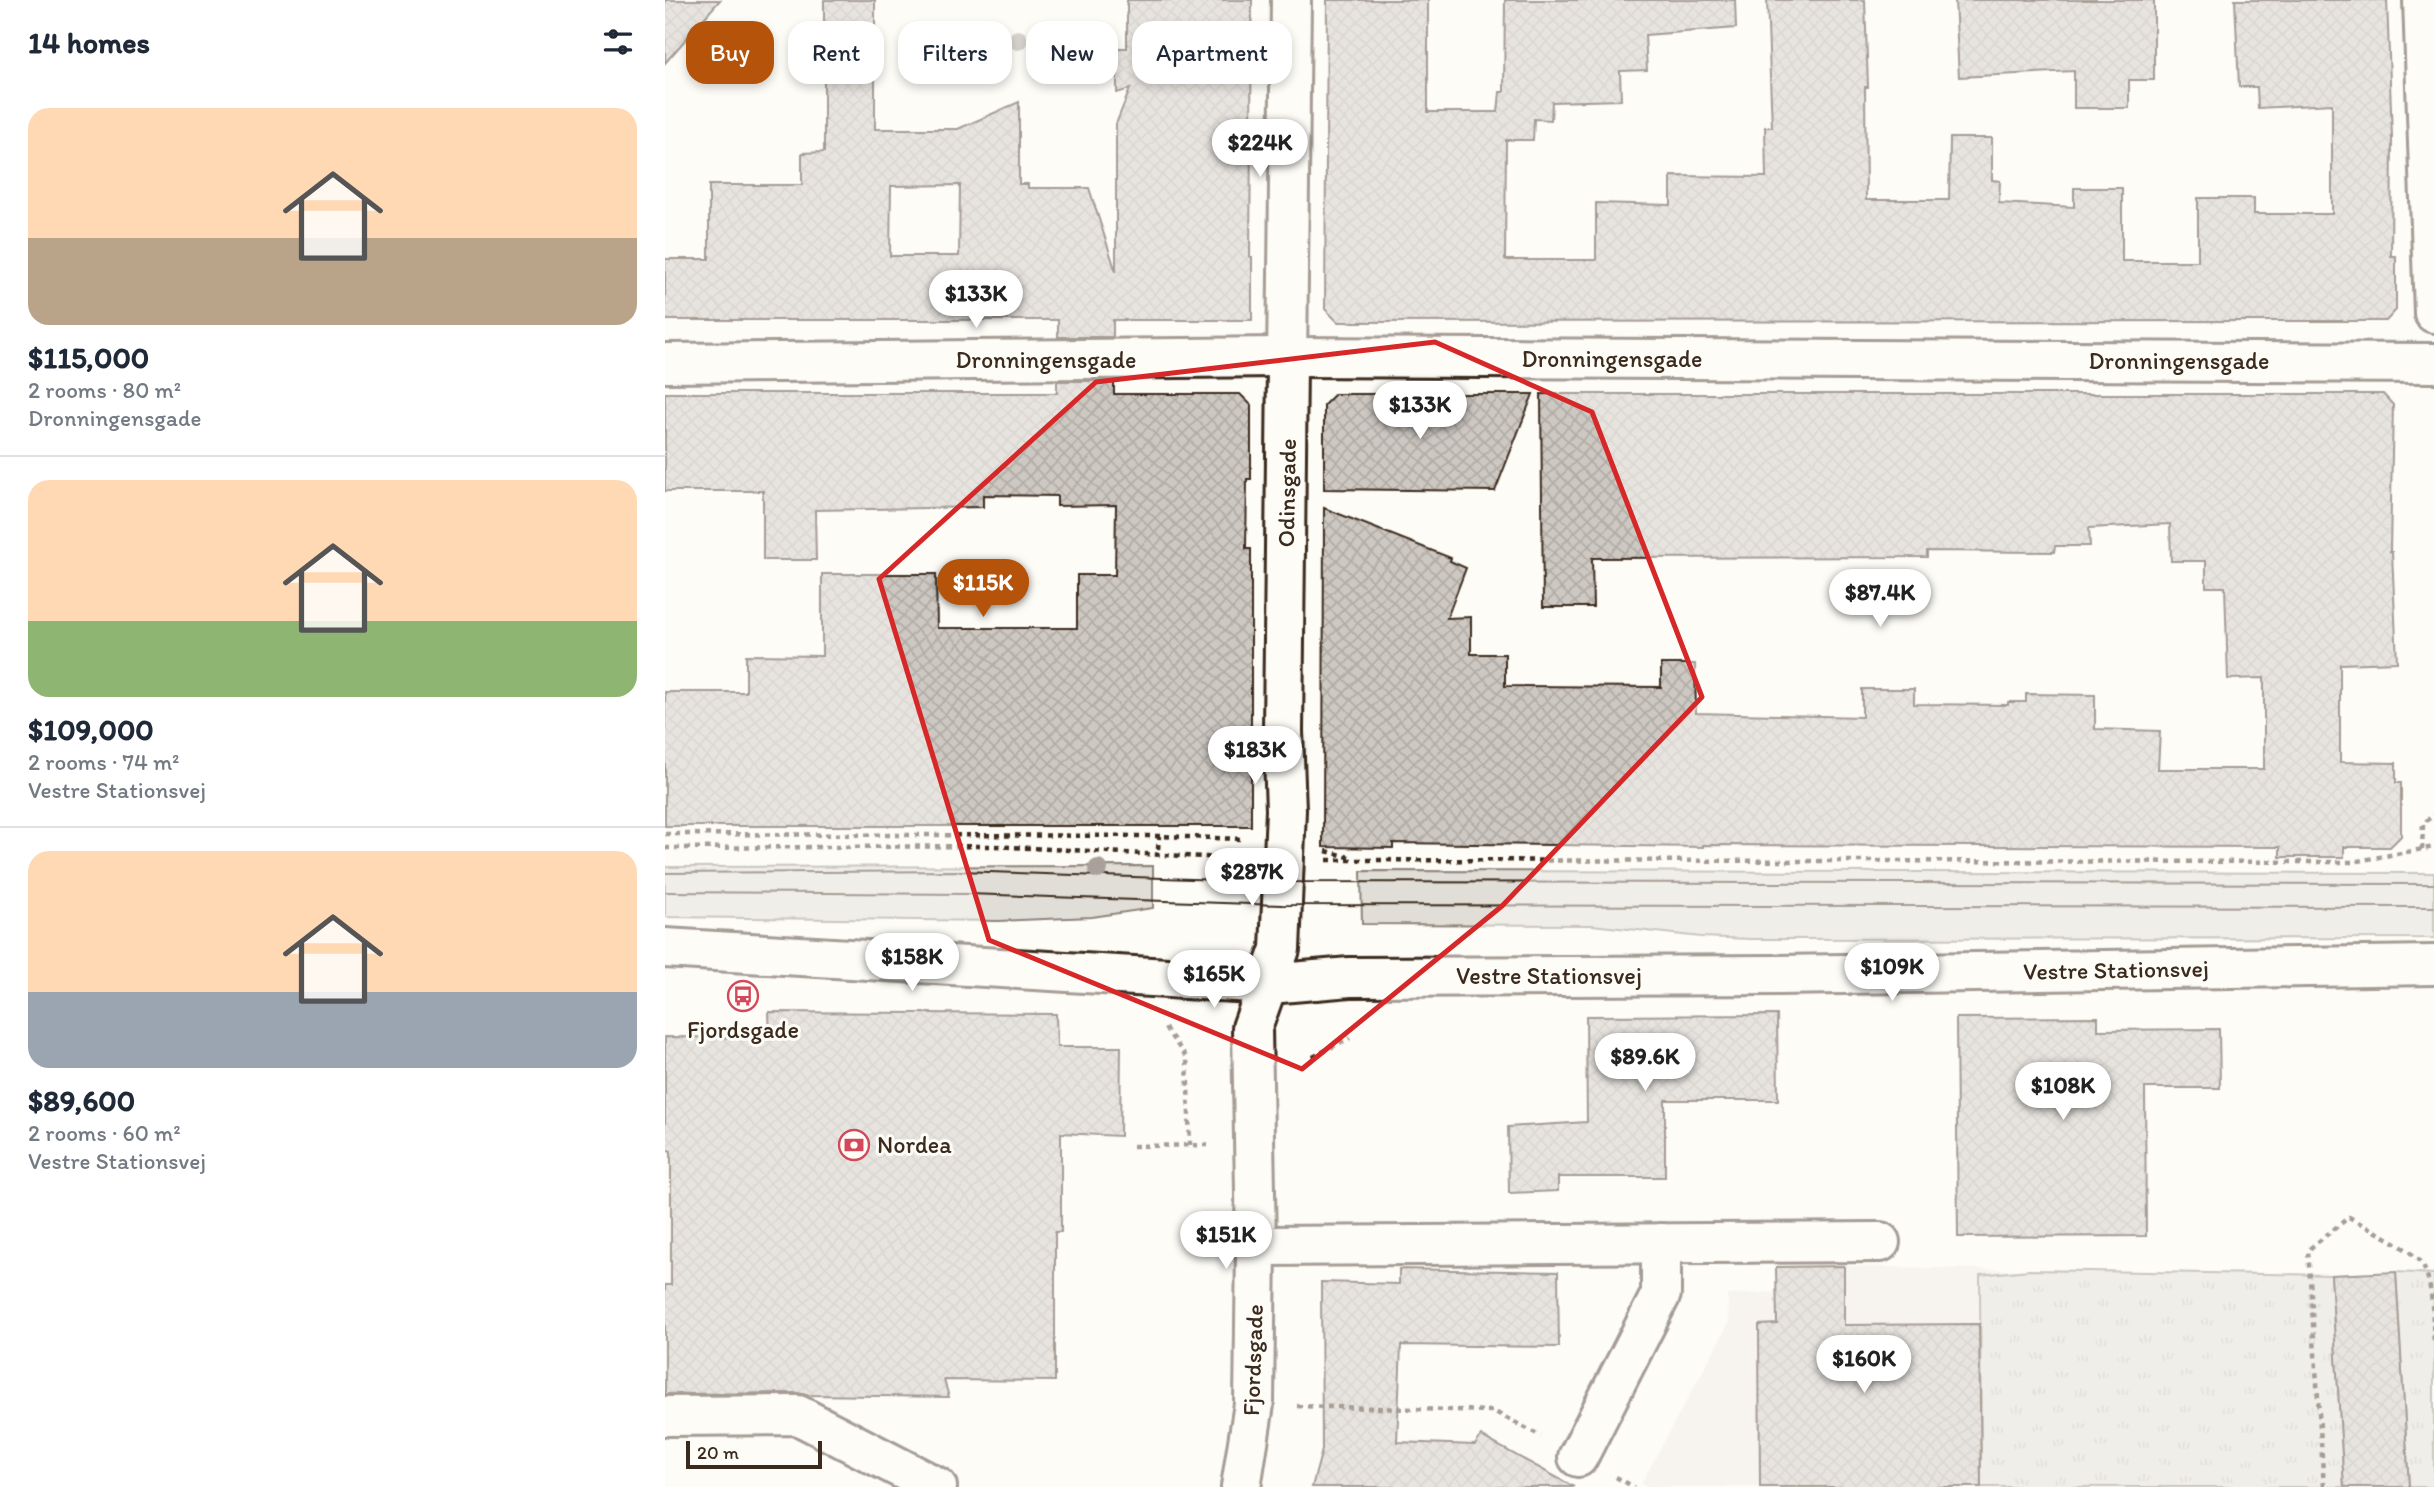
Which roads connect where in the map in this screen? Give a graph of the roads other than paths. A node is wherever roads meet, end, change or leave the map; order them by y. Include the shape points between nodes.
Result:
1 (1291, 0) edge
2 (2423, 0) edge
3 (2434, 313) edge
4 (1289, 357) junction
5 (665, 363) edge
6 (2434, 363) edge
7 (665, 948) edge
8 (2434, 965) edge
9 (1269, 984) junction
10 (1880, 1242) dead end
11 (1661, 1243) junction
12 (1256, 1246) junction
13 (665, 1416) edge
14 (1578, 1457) road end
15 (937, 1487) edge
16 (1241, 1487) edge

1 - 4 street, Odinsgade
2 - 3 street
4 - 5 street, Dronningensgade
4 - 6 street, Dronningensgade
4 - 9 street, Odinsgade via 1283,731 1286,810 1280,949
7 - 9 street, Vestre Stationsvej
8 - 9 street, Vestre Stationsvej via 1763,976 1350,977
9 - 12 street, Fjordsgade via 1252,1028
10 - 11 street
11 - 12 street
11 - 14 street via 1661,1294
12 - 16 street, Fjordsgade via 1254,1405
13 - 15 street via 798,1415

